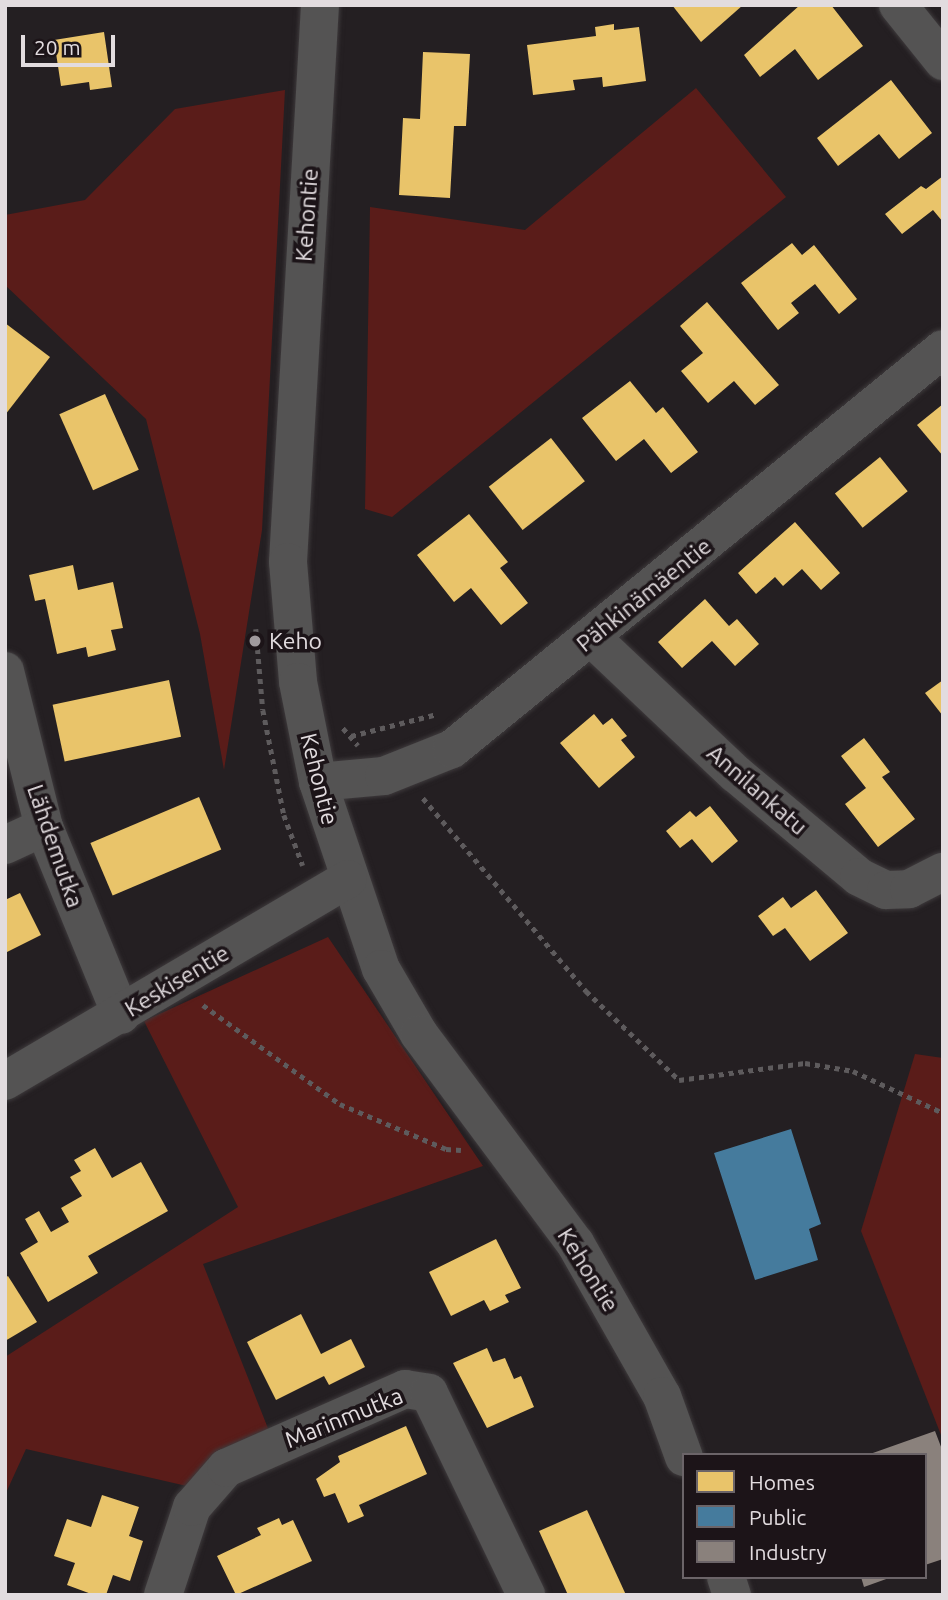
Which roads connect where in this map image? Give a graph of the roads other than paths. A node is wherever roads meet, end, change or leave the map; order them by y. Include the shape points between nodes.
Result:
1 (320, 5) edge
2 (898, 5) edge
3 (943, 61) edge
4 (943, 349) edge
5 (592, 638) junction
6 (5, 671) edge
7 (318, 782) junction
8 (44, 827) junction
9 (5, 845) edge
10 (943, 872) edge
11 (348, 879) junction
12 (121, 1015) junction
13 (5, 1081) edge
14 (683, 1453) edge
15 (163, 1595) edge
16 (526, 1595) edge

1 - 7 street, Kehontie via 288,562 296,669
2 - 3 street
4 - 5 street, Pähkinämäentie
5 - 7 street, Pähkinämäentie via 452,749 384,776
5 - 10 street, Annilankatu via 736,774 859,877 886,890 909,889
6 - 8 street, Lähdemutka
7 - 11 street, Kehontie
8 - 9 street
8 - 12 street, Lähdemutka
11 - 12 street, Keskisentie
11 - 14 street, Kehontie via 381,969 419,1034 575,1243 662,1396
12 - 13 street, Keskisentie
15 - 16 street, Marinmutka via 192,1507 226,1468 405,1389 429,1393

